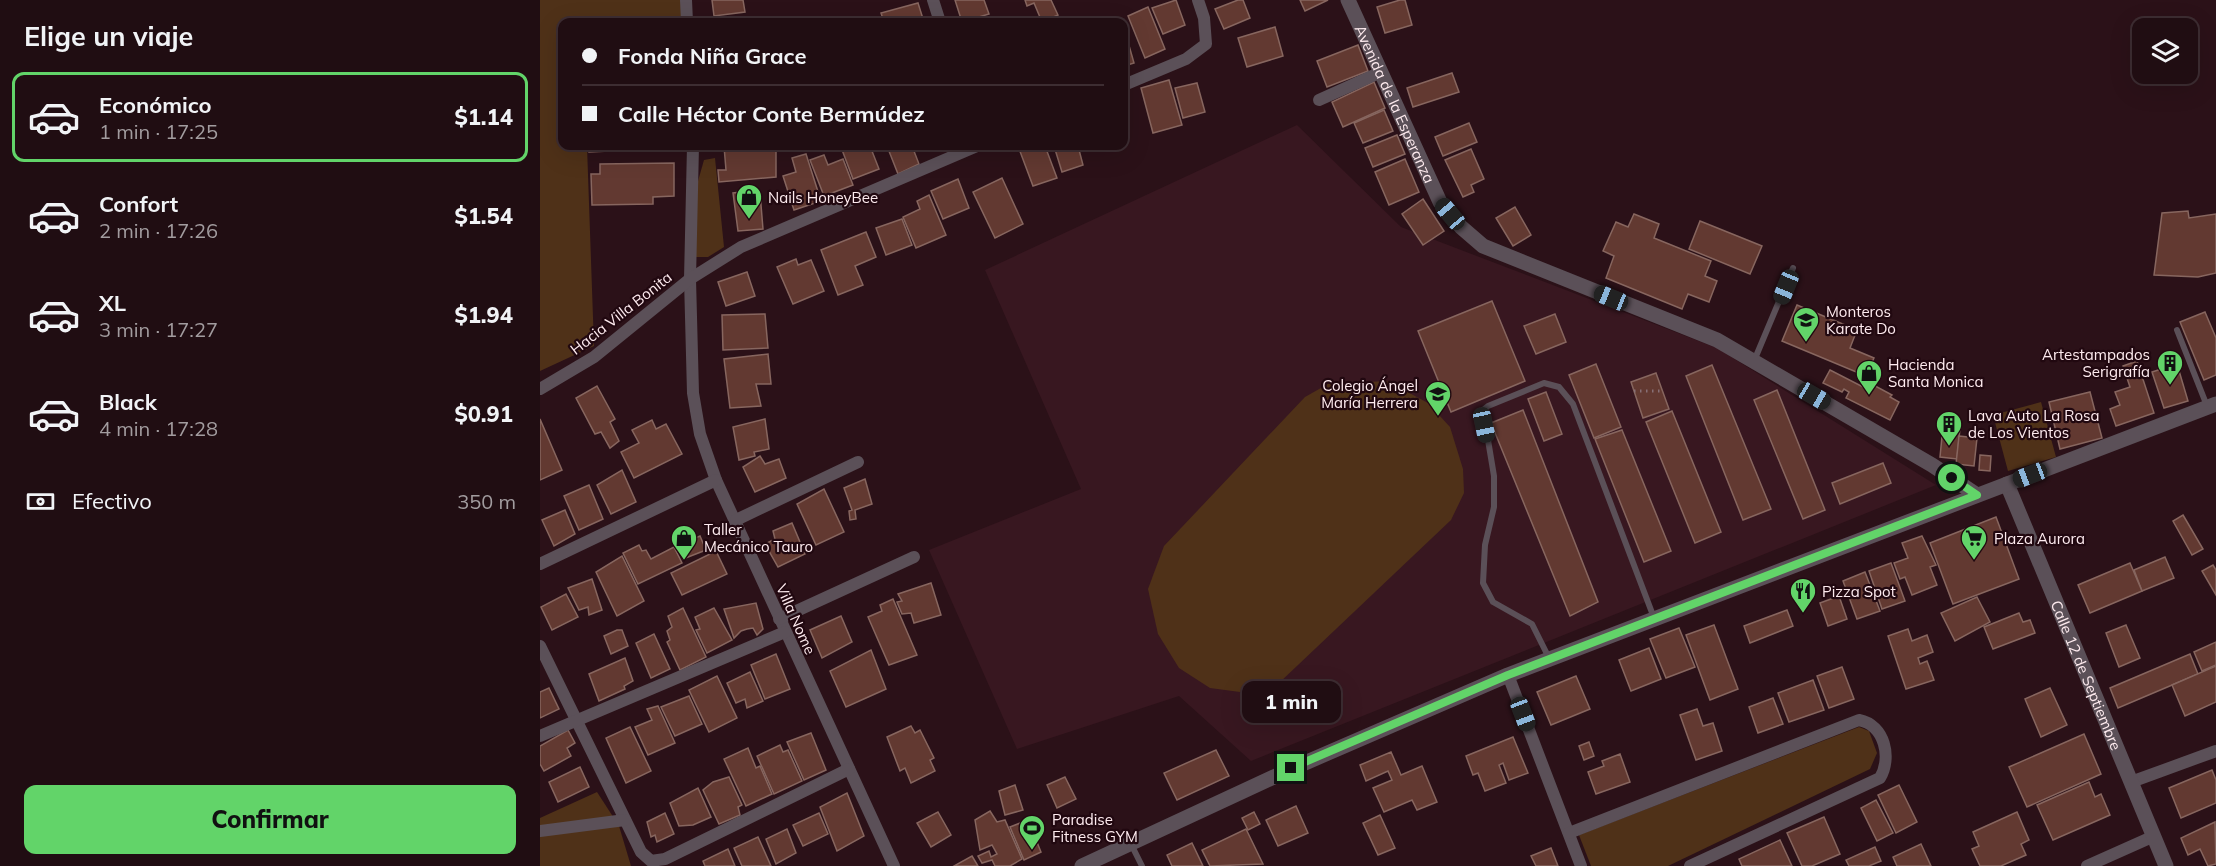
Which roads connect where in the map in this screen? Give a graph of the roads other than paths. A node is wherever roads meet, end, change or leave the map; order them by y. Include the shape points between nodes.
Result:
1 (686, 0) edge
2 (933, 0) edge
3 (1198, 0) edge
4 (1348, 0) edge
5 (687, 18) edge
6 (939, 18) edge
7 (1381, 72) junction
8 (1128, 83) edge
9 (1319, 100) dead end
10 (693, 150) edge
11 (968, 150) edge
12 (1793, 268) dead end
13 (690, 279) junction
14 (2177, 330) dead end
15 (1754, 362) junction
16 (540, 389) edge
17 (2212, 405) edge
18 (858, 462) dead end
19 (716, 480) junction
20 (2007, 484) junction
21 (1977, 495) junction
22 (736, 520) junction
23 (914, 557) dead end
24 (540, 564) edge
25 (779, 619) junction
26 (1655, 619) junction
27 (785, 632) junction
28 (540, 646) edge
29 (1550, 659) junction
30 (1508, 675) junction
31 (575, 719) junction
32 (540, 736) edge
33 (2216, 751) edge
34 (849, 769) junction
35 (2131, 782) junction
36 (625, 820) junction
37 (540, 831) edge
38 (1569, 833) junction
39 (2152, 837) junction
40 (1131, 843) junction
41 (894, 866) edge
42 (1082, 866) edge
43 (1142, 866) edge
44 (1581, 866) edge
45 (1690, 866) edge
46 (2087, 866) edge
47 (2166, 866) edge

1 - 5 street
2 - 6 street
3 - 8 street via 1206,44 1186,59
4 - 7 street, Avenida de la Esperanza
7 - 9 street
7 - 15 street, Avenida de la Esperanza via 1440,202 1483,246 1718,340
10 - 13 street, Villa Nome
11 - 13 street, Hacia Villa Bonita via 741,247
12 - 15 lane
13 - 16 street, Hacia Villa Bonita via 594,357
13 - 19 street, Villa Nome via 693,393 700,435
14 - 17 lane
15 - 21 street, Avenida de la Esperanza
17 - 20 street
18 - 22 street
19 - 22 street, Villa Nome
19 - 24 street
20 - 21 street
20 - 35 street, Calle 12 de Septiembre
21 - 26 street
22 - 25 street, Villa Nome
23 - 25 street
25 - 27 street, Villa Nome
26 - 29 street
26 - 29 lane via 1573,404 1559,387 1544,383 1483,410 1494,476 1494,507 1482,570 1487,594 1501,608 1533,624
27 - 31 street
27 - 34 street, Villa Nome
28 - 31 street
29 - 30 street
30 - 38 street
30 - 40 street via 1291,768
31 - 32 street
31 - 36 street
33 - 35 street
34 - 36 street via 665,859 651,861 641,852
34 - 41 street, Villa Nome
35 - 39 street, Calle 12 de Septiembre
36 - 37 street
38 - 44 street
38 - 45 street via 1859,720 1877,730 1886,756 1880,778
39 - 46 street
39 - 47 street, Calle 12 de Septiembre
40 - 42 street
40 - 43 lane

